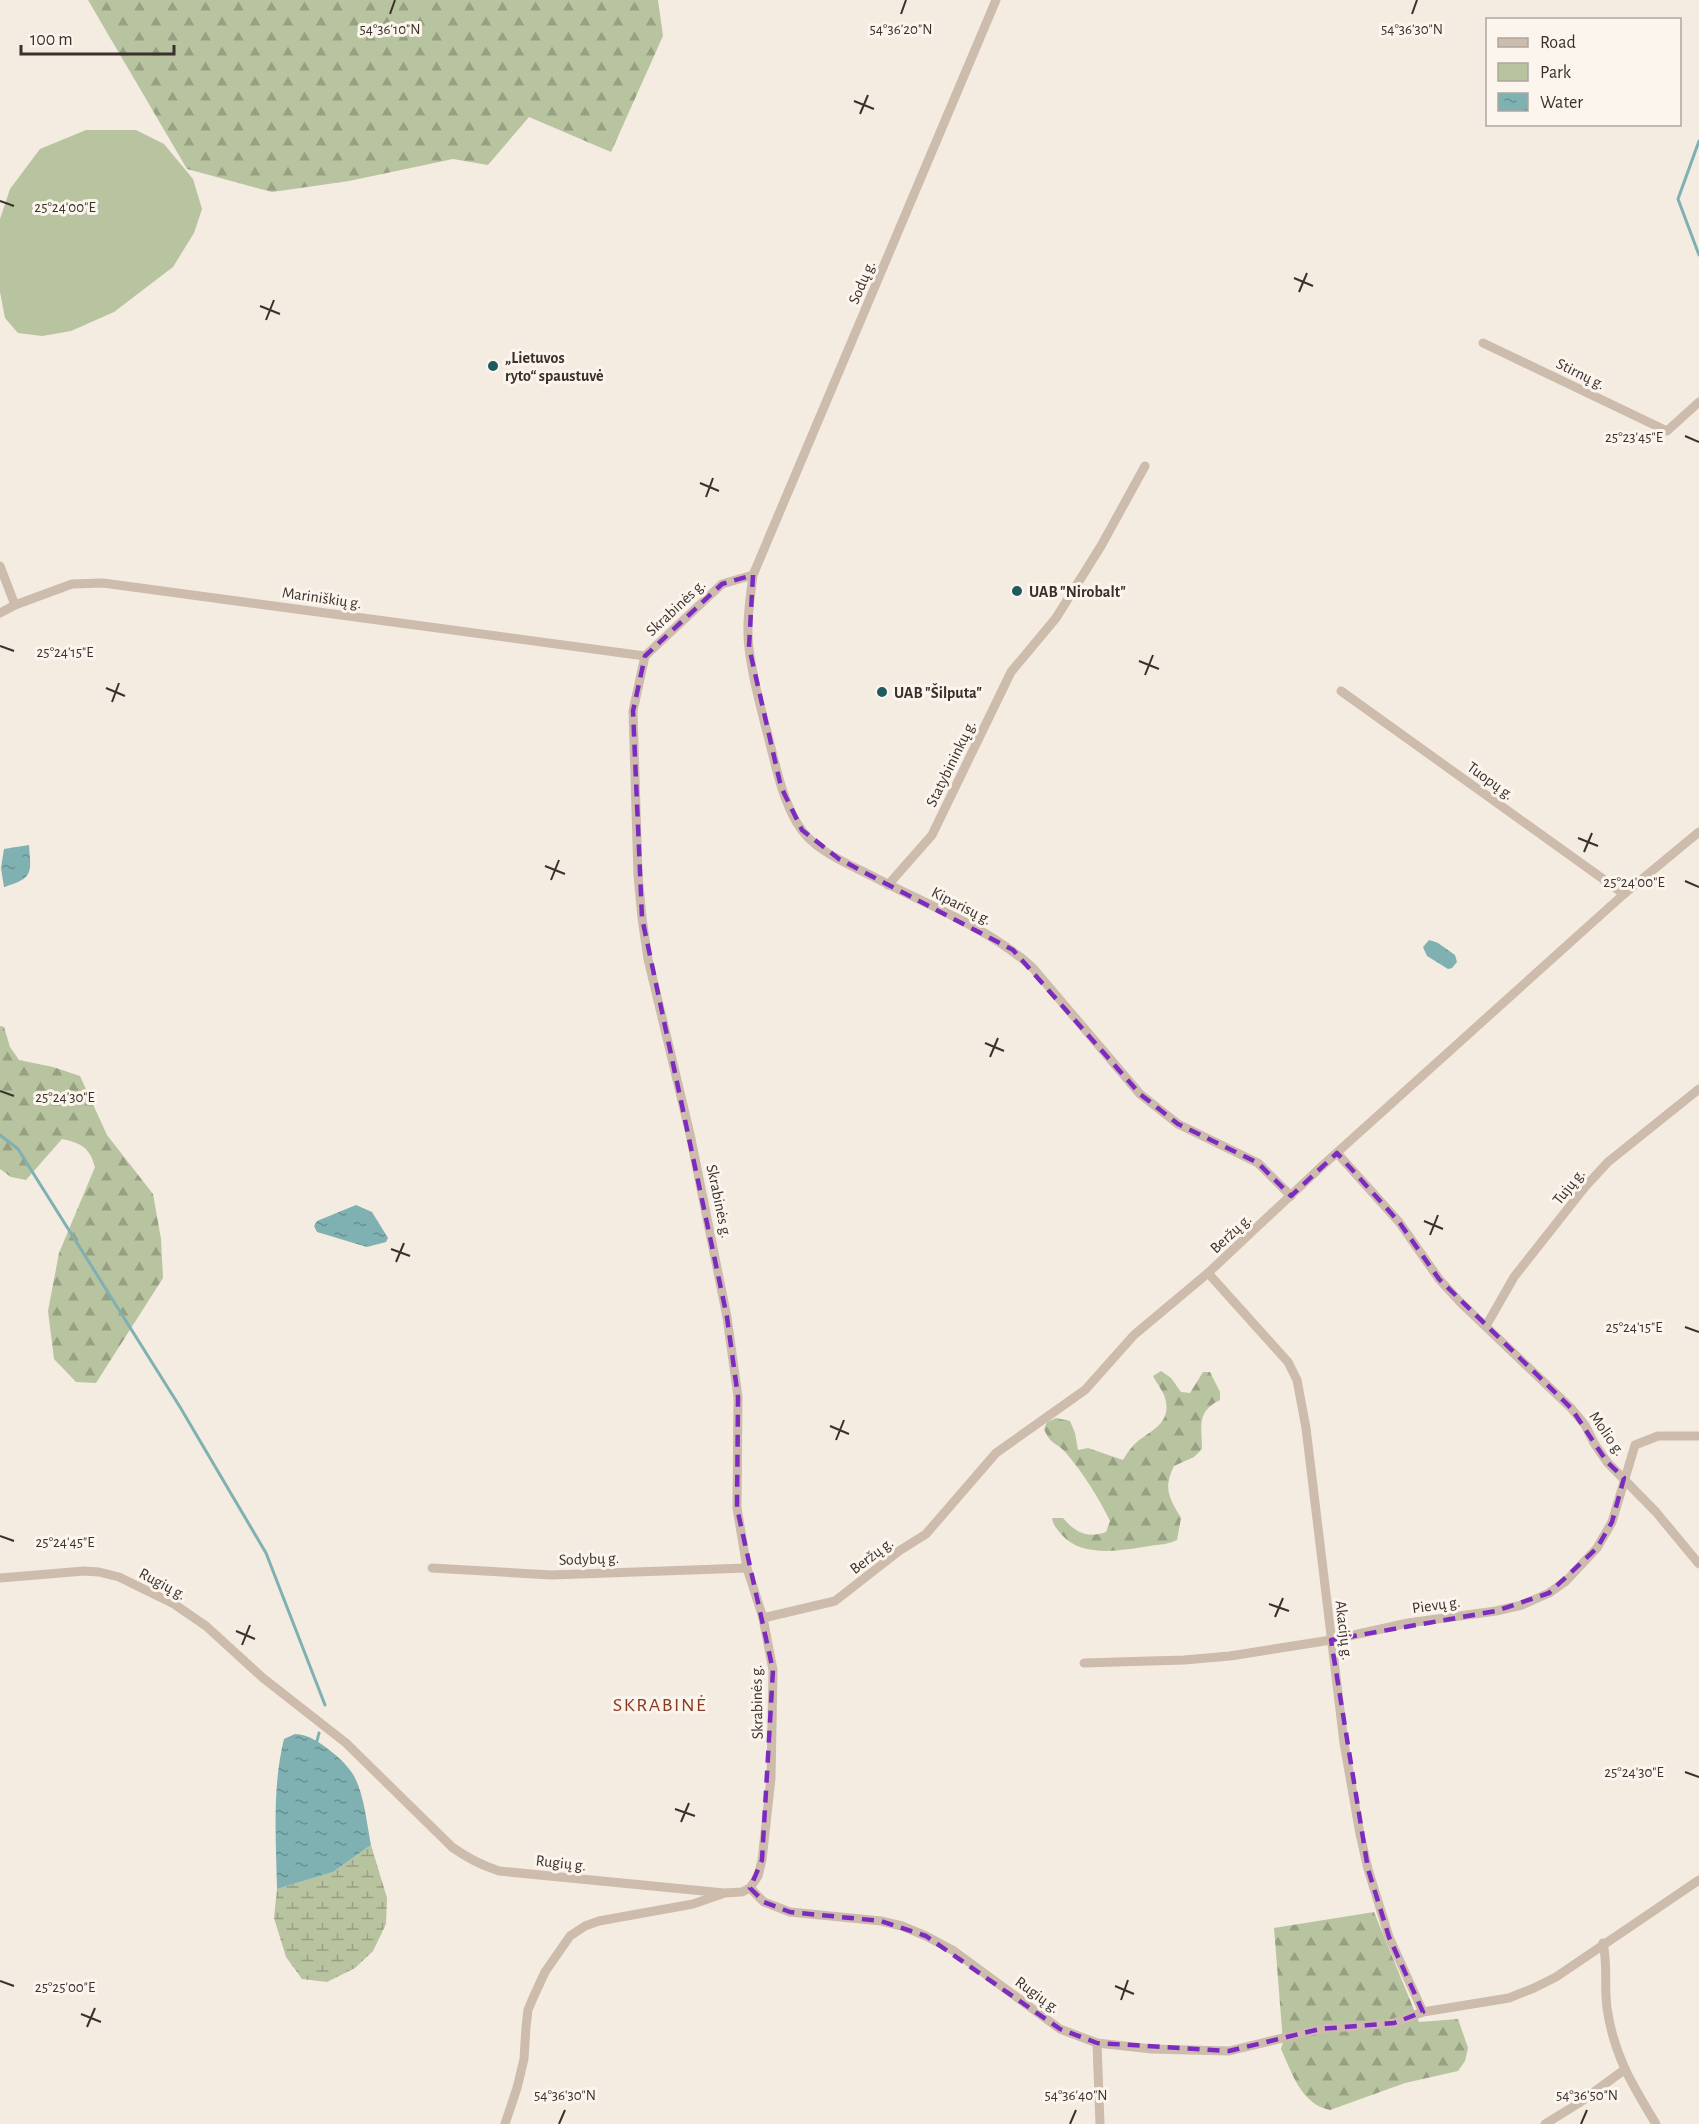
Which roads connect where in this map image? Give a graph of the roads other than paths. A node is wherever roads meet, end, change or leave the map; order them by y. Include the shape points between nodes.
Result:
1 (996, 0) edge
2 (1483, 343) dead end
3 (1699, 402) edge
4 (1145, 466) dead end
5 (0, 566) edge
6 (753, 575) junction
7 (15, 605) junction
8 (0, 613) edge
9 (645, 656) junction
10 (1341, 691) dead end
11 (1699, 832) edge
12 (888, 885) junction
13 (1624, 894) junction
14 (1699, 1089) edge
15 (1337, 1153) junction
16 (1291, 1196) junction
17 (1209, 1273) junction
18 (1486, 1326) junction
19 (1699, 1436) edge
20 (1624, 1478) junction
21 (1699, 1564) edge
22 (432, 1568) dead end
23 (747, 1568) junction
24 (0, 1578) edge
25 (763, 1618) junction
26 (1331, 1640) junction
27 (1084, 1663) dead end
28 (1698, 1883) edge
29 (750, 1888) junction
30 (724, 1893) junction
31 (1603, 1943) junction
32 (1423, 2012) junction
33 (1096, 2043) junction
34 (1624, 2070) junction
35 (505, 2124) edge
36 (1100, 2124) edge
37 (1545, 2124) edge
38 (1656, 2124) edge

1 - 6 street, Sodų g.
2 - 3 street, Stirnų g. via 1667,431
4 - 12 street, Statybininkų g. via 1056,618 1011,672 932,835
5 - 7 street
6 - 9 street, Skrabinės g. via 722,584
6 - 12 street, Kiparisų g. via 748,609 749,647 781,787 796,822 816,845
7 - 8 street, Mariniškių g.
7 - 9 street, Mariniškių g. via 72,584 104,583
9 - 23 street, Skrabinės g. via 633,711 642,918 727,1317 738,1397 737,1508
10 - 13 street, Tuopų g.
11 - 13 street, Beržų g.
12 - 16 street, Kiparisų g. via 1013,950 1032,966 1140,1094 1178,1124 1258,1163
13 - 15 street, Beržų g.
14 - 18 street, Tujų g. via 1608,1162 1585,1187 1514,1277
15 - 16 street, Beržų g.
15 - 18 street, Molio g. via 1399,1222 1439,1279
16 - 17 street, Beržų g.
17 - 25 street, Beržų g. via 1134,1335 1085,1390 996,1453 926,1534 835,1601
17 - 26 street, Akacijų g. via 1288,1362 1297,1380
18 - 20 street, Molio g. via 1571,1408 1607,1462
19 - 20 street, Pievų g. via 1658,1436 1635,1445
20 - 21 street, Molio g.
20 - 26 street, Pievų g. via 1612,1522 1598,1548 1549,1593 1496,1611 1408,1623
22 - 23 street, Sodybų g. via 552,1575
23 - 25 street, Skrabinės g.
24 - 30 street, Rugių g. via 99,1572 148,1589 174,1604 206,1626 263,1678 346,1743 468,1858 499,1871
25 - 29 street, Skrabinės g. via 773,1670 773,1737 762,1860
26 - 27 street, Pievų g. via 1230,1656
26 - 32 street, Akacijų g. via 1344,1743 1368,1869 1389,1937
28 - 31 street
29 - 30 street, Rugių g.
29 - 33 street, Rugių g. via 764,1902 790,1912 881,1921 926,1936 954,1951 1060,2029
30 - 35 street via 693,1904 599,1921 570,1936 545,1972 528,2010 524,2059
31 - 32 street via 1556,1977 1509,1998
31 - 34 street via 1607,2006 1614,2046
32 - 33 street via 1394,2023 1320,2029 1229,2051
33 - 36 street
34 - 37 street
34 - 38 street

